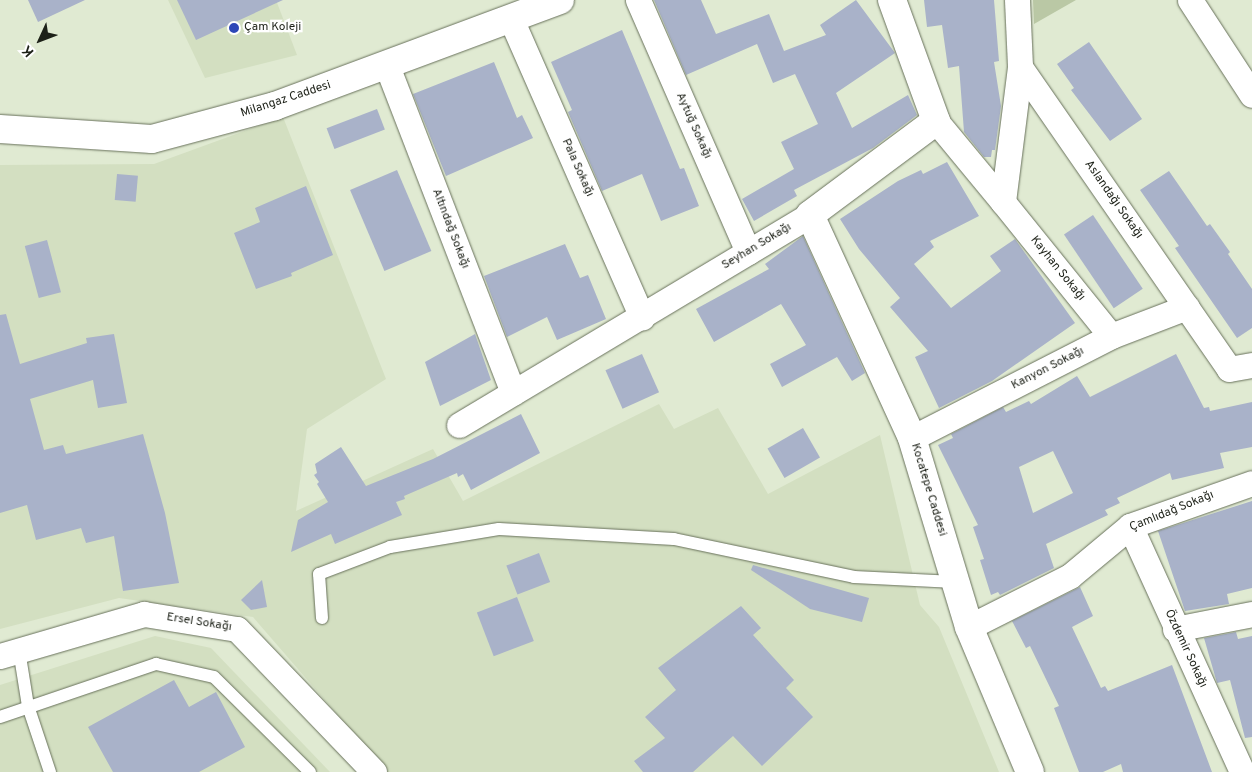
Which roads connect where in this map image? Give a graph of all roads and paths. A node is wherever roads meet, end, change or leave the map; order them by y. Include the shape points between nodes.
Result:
1 (560, 0) edge
2 (638, 0) edge
3 (892, 0) edge
4 (1017, 0) edge
5 (1190, 0) edge
6 (512, 19) junction
7 (387, 66) junction
8 (1020, 67) junction
9 (1252, 95) edge
10 (936, 121) junction
11 (0, 128) edge
12 (1003, 202) junction
13 (810, 215) junction
14 (748, 252) junction
15 (1187, 307) junction
16 (642, 317) junction
17 (1111, 336) junction
18 (1252, 364) edge
19 (513, 392) junction
20 (459, 425) dead end
21 (912, 438) junction
22 (1252, 483) edge
23 (1130, 526) junction
24 (956, 582) junction
25 (1252, 614) edge
26 (322, 618) dead end
27 (969, 627) junction
28 (1175, 629) junction
29 (9, 653) edge
30 (28, 706) junction
31 (0, 717) edge
32 (1243, 758) edge
33 (50, 772) edge
34 (310, 772) edge
35 (374, 772) edge
36 (1030, 772) edge

1 - 6 street, Milangaz Caddesi
2 - 14 street, Aytuğ Sokağı
3 - 10 street
4 - 8 street
5 - 9 street
6 - 7 street, Milangaz Caddesi
6 - 16 street, Pala Sokağı
7 - 11 street, Milangaz Caddesi via 276,106 152,139
7 - 19 street, Altındağ Sokağı
8 - 12 street
8 - 15 street, Aslandağı Sokağı
10 - 12 street, Kayhan Sokağı
10 - 13 street, Seyhan Sokağı
12 - 17 street, Kayhan Sokağı
13 - 14 street, Seyhan Sokağı
13 - 21 street, Kocatepe Caddesi
14 - 16 street, Seyhan Sokağı
15 - 17 street, Kanyon Sokağı
15 - 18 street, Aslandağı Sokağı via 1229,369
16 - 19 street, Seyhan Sokağı
17 - 21 street, Kanyon Sokağı
19 - 20 street, Seyhan Sokağı
21 - 24 street, Kocatepe Caddesi
22 - 23 street, Çamlıdağ Sokağı
23 - 27 street, Çamlıdağ Sokağı via 1070,576
23 - 28 street, Özdemir Sokağı
24 - 26 lane via 854,577 674,539 499,529 390,547 318,574
24 - 27 street, Kocatepe Caddesi
25 - 28 street
27 - 36 street, Kocatepe Caddesi
28 - 32 street, Özdemir Sokağı
29 - 30 lane
29 - 35 street, Ersel Sokağı via 144,614 237,629
30 - 31 lane
30 - 33 lane
30 - 34 lane via 156,664 214,677

